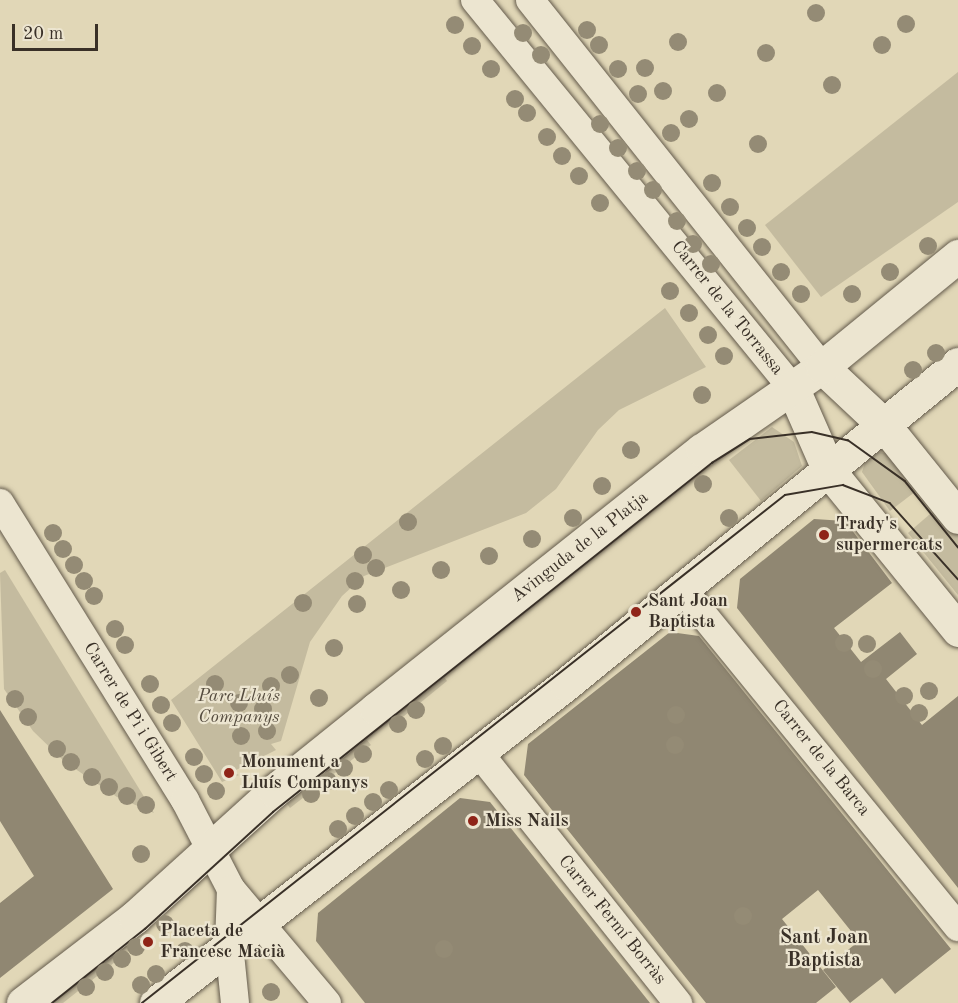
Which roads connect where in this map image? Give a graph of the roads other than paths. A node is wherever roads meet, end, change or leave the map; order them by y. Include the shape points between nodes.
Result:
1 (475, 0) edge
2 (530, 0) edge
3 (958, 256) edge
4 (958, 364) edge
5 (822, 366) junction
6 (793, 389) junction
7 (884, 425) junction
8 (829, 471) junction
9 (0, 503) edge
10 (958, 517) edge
11 (683, 590) junction
12 (958, 630) edge
13 (479, 753) junction
14 (210, 848) junction
15 (231, 889) junction
16 (259, 920) junction
17 (958, 927) edge
18 (229, 944) junction
19 (23, 1003) edge
20 (156, 1003) edge
21 (235, 1003) edge
22 (327, 1003) edge
23 (678, 1003) edge

1 - 6 street, Carrer de la Torrassa
2 - 5 street, Carrer de la Torrassa
3 - 5 street, Avinguda de la Platja
4 - 7 street
5 - 6 street, Avinguda de la Platja
5 - 7 street, Carrer de la Torrassa
6 - 8 street, Carrer de la Torrassa
6 - 14 street, Avinguda de la Platja via 684,464 274,791
7 - 8 street
7 - 10 street, Carrer de la Torrassa
8 - 11 street
8 - 12 street, Carrer de la Torrassa
9 - 14 street, Carrer de Pi i Gibert via 191,810
11 - 13 street
11 - 17 street, Carrer de la Barca
13 - 16 street
13 - 23 street, Carrer Fermí Borràs
14 - 15 street, Carrer de Pi i Gibert
14 - 19 street via 135,917
15 - 16 street, Carrer de Pi i Gibert
15 - 18 street
16 - 18 street
16 - 22 street, Carrer de Pi i Gibert
18 - 20 street
18 - 21 street

